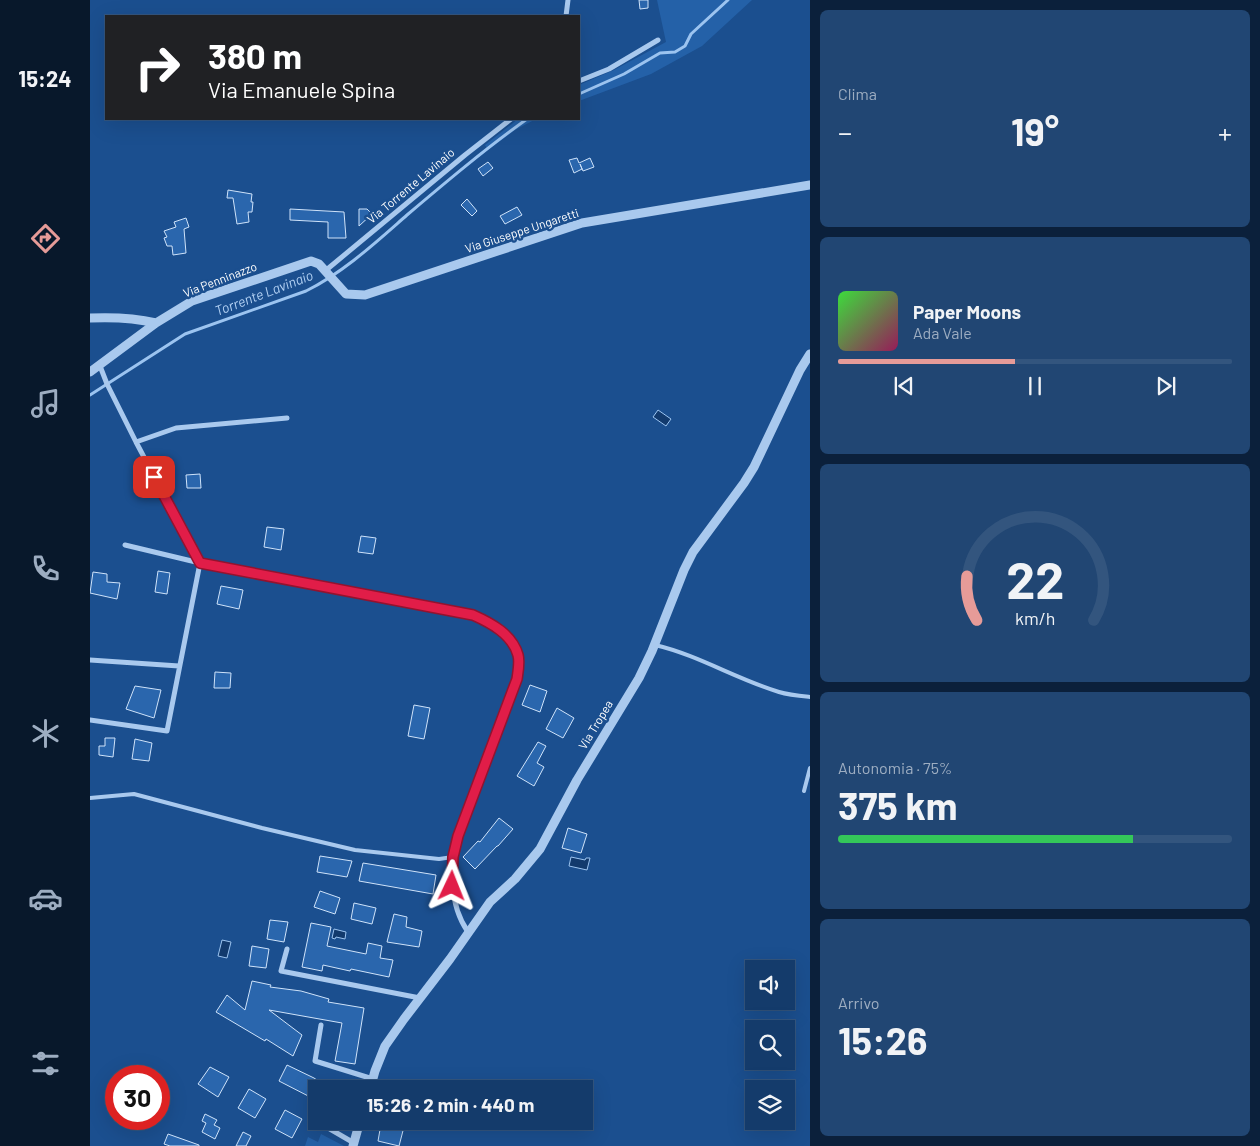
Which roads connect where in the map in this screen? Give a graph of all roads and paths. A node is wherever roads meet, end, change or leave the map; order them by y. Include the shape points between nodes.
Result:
1 (568, 0) edge
2 (566, 15) edge
3 (658, 40) dead end
4 (580, 81) edge
5 (510, 120) edge
6 (810, 184) edge
7 (326, 272) junction
8 (90, 318) edge
9 (156, 323) junction
10 (810, 354) edge
11 (100, 366) junction
12 (90, 372) edge
13 (287, 418) dead end
14 (136, 442) junction
15 (124, 545) dead end
16 (200, 563) junction
17 (654, 645) junction
18 (90, 660) edge
19 (178, 666) junction
20 (810, 697) edge
21 (90, 720) edge
22 (810, 768) edge
23 (804, 791) dead end
24 (90, 798) edge
25 (453, 857) junction
26 (468, 932) junction
27 (287, 949) dead end
28 (420, 998) junction
29 (321, 1025) dead end
30 (373, 1079) joint
31 (331, 1130) edge
32 (357, 1130) edge
33 (353, 1144) edge

1 - 2 street
3 - 4 street via 609,69
5 - 7 street, Via Torrente Lavinaio
6 - 7 street, Via Giuseppe Ungaretti via 582,223 365,295 346,294
7 - 9 street, Via Penninazzo via 311,261 192,301
8 - 9 street
9 - 11 street
10 - 17 street, Via Tropea via 754,467 692,552
11 - 12 street
11 - 14 street
13 - 14 street via 176,428
14 - 16 street
15 - 16 street
16 - 19 street
16 - 25 street via 473,615 504,633 518,655 517,679
17 - 20 lane via 674,650 763,687
17 - 26 street, Via Tropea via 540,849 490,902
18 - 19 street
19 - 21 street via 167,731
22 - 23 lane
24 - 25 lane via 134,794 355,850 439,859
25 - 26 street via 452,886 456,907
26 - 28 street, Via Tropea
27 - 28 street via 281,971
28 - 30 street, Via Tropea via 385,1046
29 - 30 street via 315,1061
31 - 33 street
32 - 33 street

